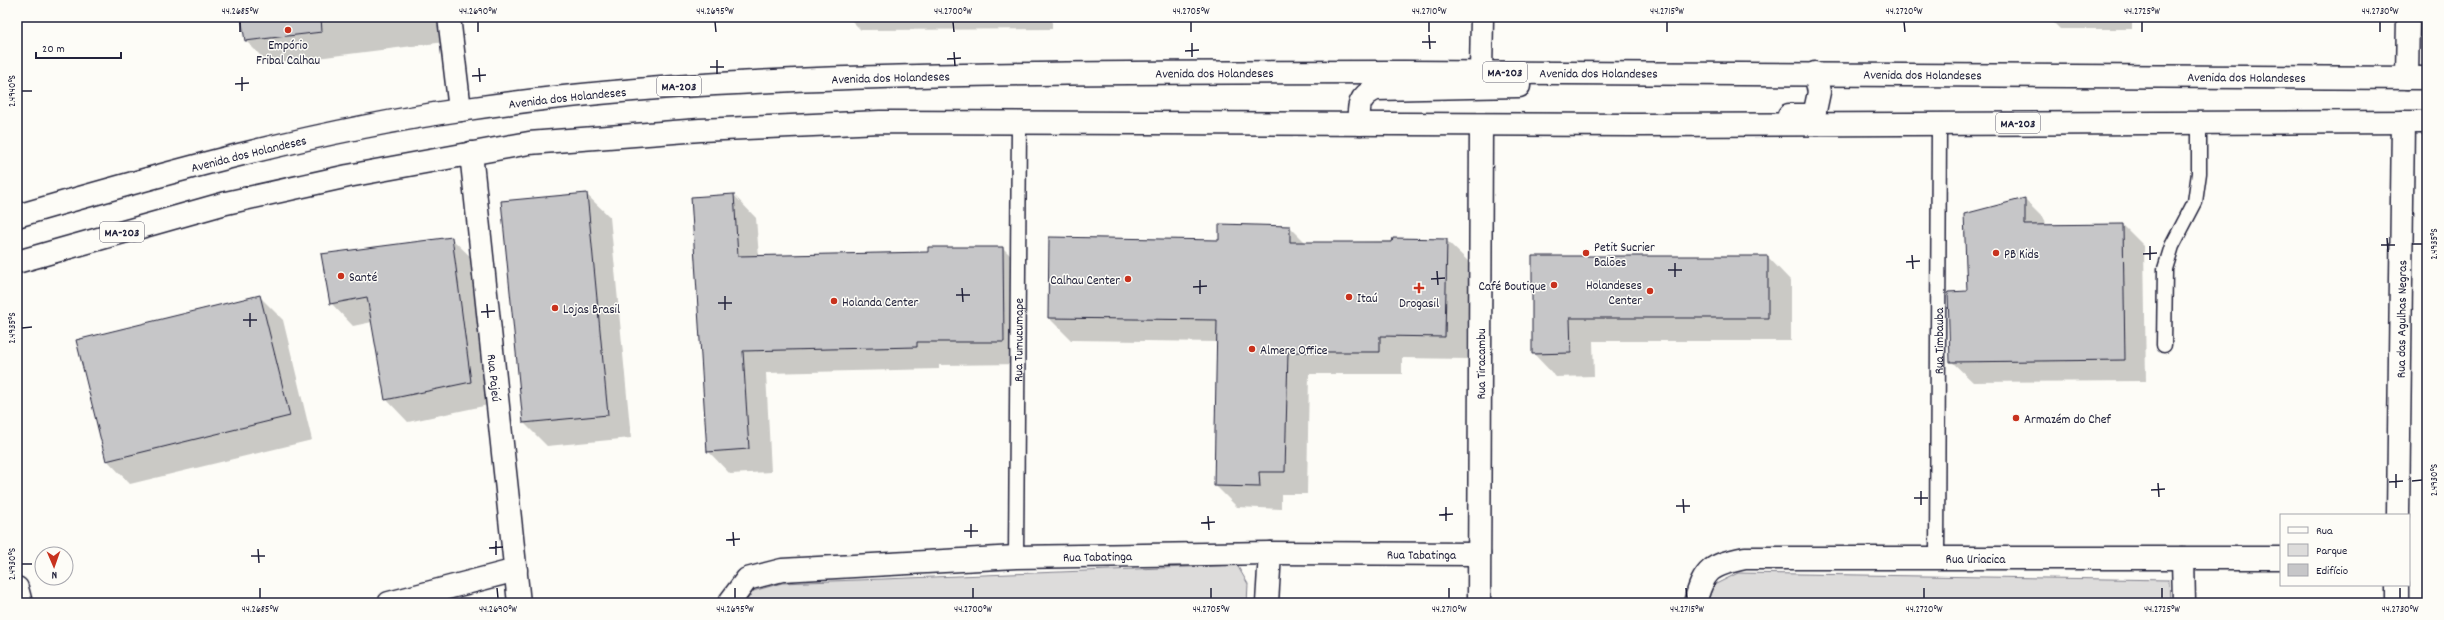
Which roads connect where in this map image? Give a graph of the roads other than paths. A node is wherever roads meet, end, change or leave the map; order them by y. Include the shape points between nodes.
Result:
1 (449, 17) edge
2 (1482, 17) edge
3 (2408, 17) edge
4 (1481, 72) junction
5 (1583, 72) junction
6 (1815, 73) junction
7 (2417, 78) edge
8 (460, 110) junction
9 (2403, 122) junction
10 (2427, 122) edge
11 (1019, 123) junction
12 (2199, 123) junction
13 (1360, 124) junction
14 (1481, 124) junction
15 (1939, 124) junction
16 (1634, 125) junction
17 (471, 153) junction
18 (17, 216) edge
19 (17, 262) edge
20 (2164, 345) dead end
21 (2398, 514) edge
22 (1270, 553) junction
23 (1479, 554) junction
24 (1016, 557) junction
25 (1937, 558) junction
26 (2183, 558) junction
27 (2280, 558) edge
28 (516, 570) junction
29 (2397, 586) edge
30 (17, 588) edge
31 (21, 603) edge
32 (389, 603) edge
33 (519, 603) edge
34 (729, 603) edge
35 (1267, 603) edge
36 (1479, 603) edge
37 (1695, 603) edge
38 (2184, 603) edge
39 (2397, 603) edge

1 - 8 main road
2 - 4 main road
3 - 7 main road
4 - 5 main road, Avenida dos Holandeses / MA-203
4 - 8 main road, Avenida dos Holandeses / MA-203 via 1195,71 827,78 714,83 523,101
5 - 6 main road, Avenida dos Holandeses / MA-203
5 - 13 main road via 1568,82 1551,86 1376,89 1365,94 1360,103
6 - 7 main road, Avenida dos Holandeses / MA-203
6 - 16 main road via 1819,87 1818,102 1815,110 1807,115 1672,114 1653,117
8 - 18 main road, Avenida dos Holandeses / MA-203 via 334,132 149,178
9 - 10 main road, MA-203
9 - 12 main road, MA-203
9 - 21 main road, Rua das Agulhas Negras
11 - 13 main road, MA-203
11 - 17 main road, MA-203 via 880,122 700,130 529,143
11 - 24 lane, Rua Tumucumape
12 - 15 main road, MA-203
12 - 20 lane via 2199,173 2194,202 2172,246 2164,269
13 - 14 main road, MA-203
14 - 16 main road, MA-203
14 - 23 main road, Rua Tiracambu
15 - 16 main road, MA-203
15 - 25 lane, Rua Timbauba
17 - 19 main road, MA-203 via 348,176 226,203
17 - 28 main road, Rua Pajeú
22 - 23 main road, Rua Tabatinga
22 - 24 main road, Rua Tabatinga
22 - 35 main road
23 - 36 main road, Rua Tiracambu
24 - 34 main road, Rua Tabatinga via 782,570 747,579
25 - 26 main road, Rua Uriacica
25 - 37 main road, Rua Uriacica via 1745,558 1719,563 1705,575
26 - 27 main road, Rua Uriacica
26 - 38 main road
28 - 32 main road
28 - 33 main road, Rua Pajeú
29 - 39 main road
30 - 31 main road

